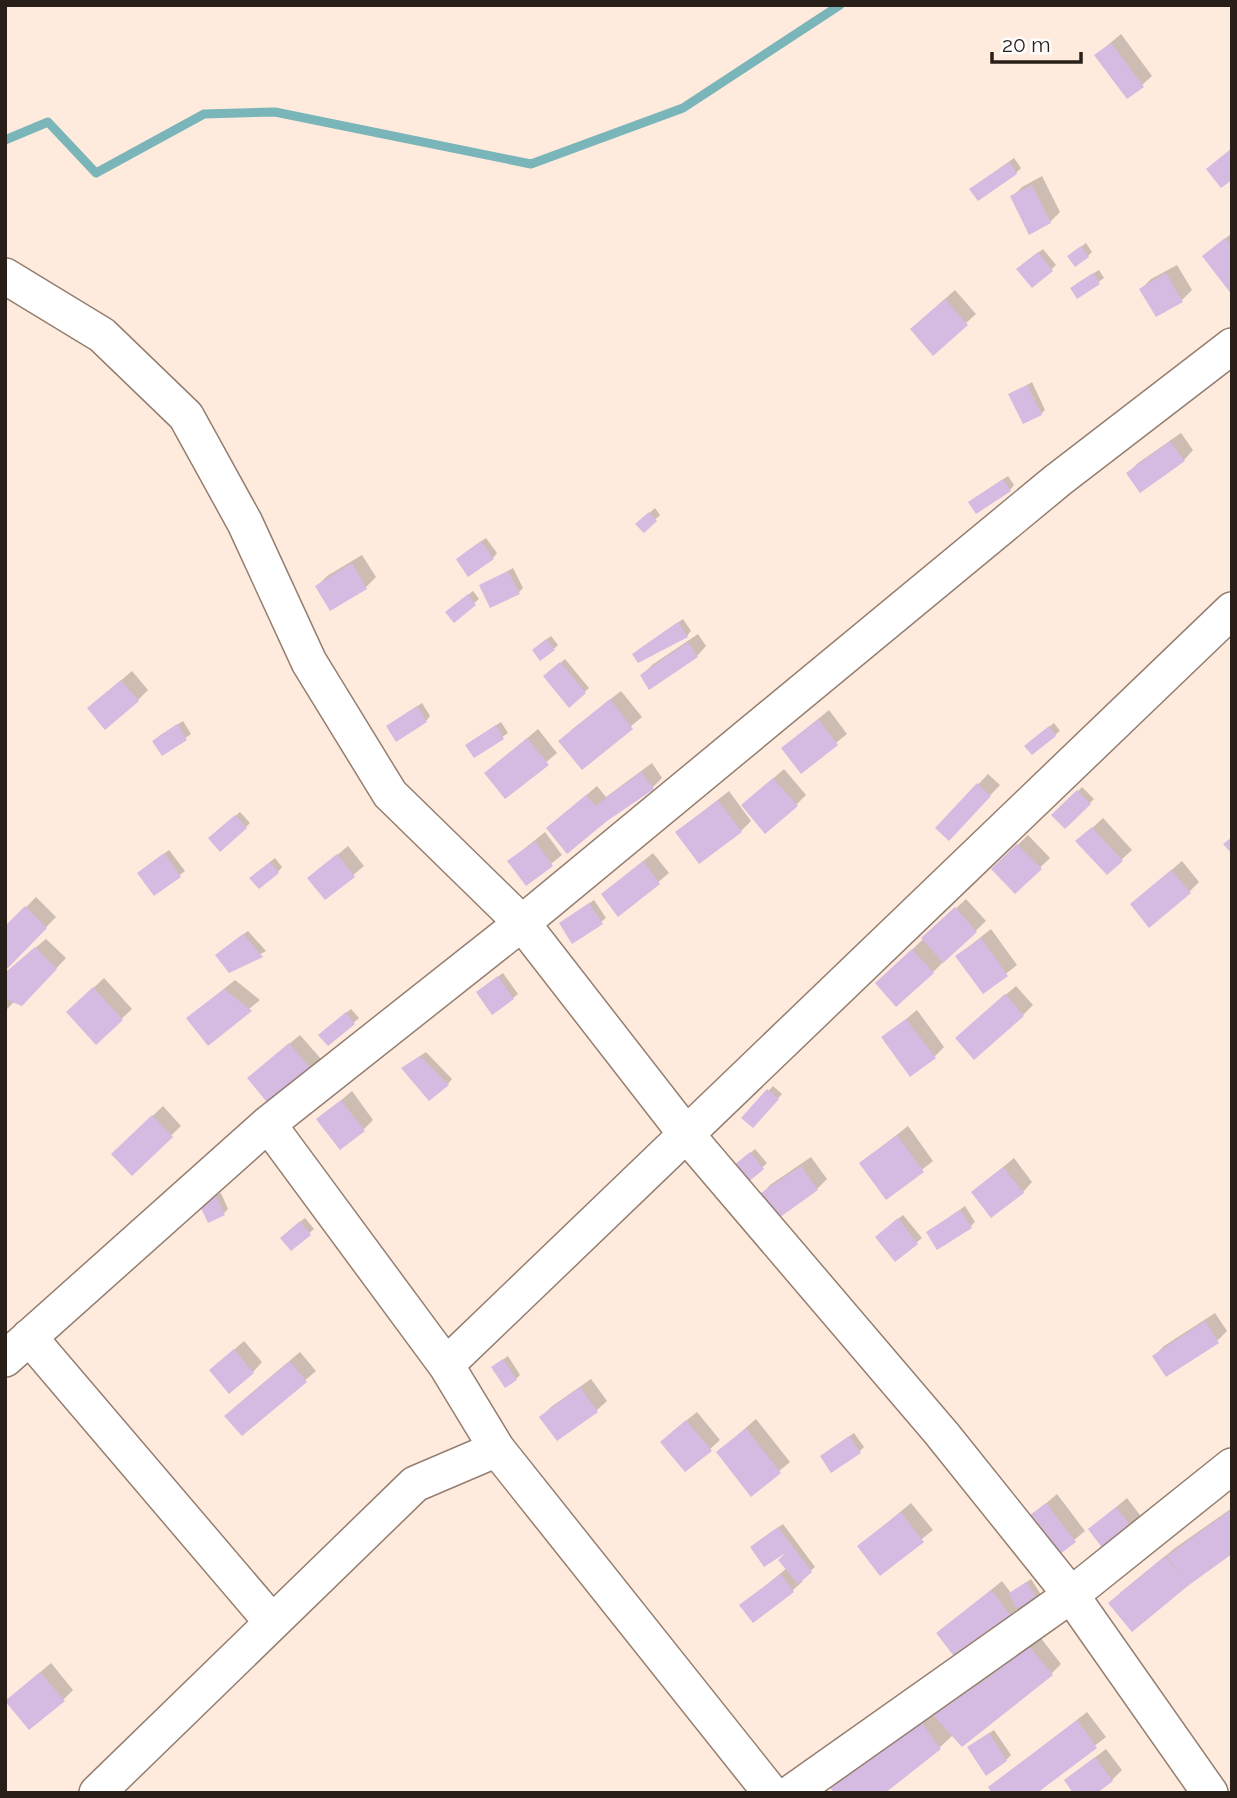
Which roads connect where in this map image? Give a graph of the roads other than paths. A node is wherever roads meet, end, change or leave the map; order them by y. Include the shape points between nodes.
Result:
1 (5, 276) edge
2 (1232, 346) edge
3 (1232, 610) edge
4 (522, 923) junction
5 (268, 1124) junction
6 (686, 1134) junction
7 (17, 1348) edge
8 (446, 1365) junction
9 (496, 1449) junction
10 (1232, 1466) edge
11 (1071, 1595) junction
12 (272, 1622) junction
13 (97, 1793) edge
14 (771, 1793) edge
15 (791, 1793) edge
16 (1210, 1793) edge

1 - 4 street via 102,335 186,416 245,523 309,662 390,794
2 - 4 street via 1058,480
3 - 6 street
4 - 5 street
4 - 6 street
5 - 7 street
5 - 8 street
6 - 8 street
6 - 11 street via 942,1434
7 - 12 street
8 - 9 street
9 - 12 street via 415,1484
9 - 14 street
10 - 11 street
11 - 15 street
11 - 16 street
12 - 13 street

